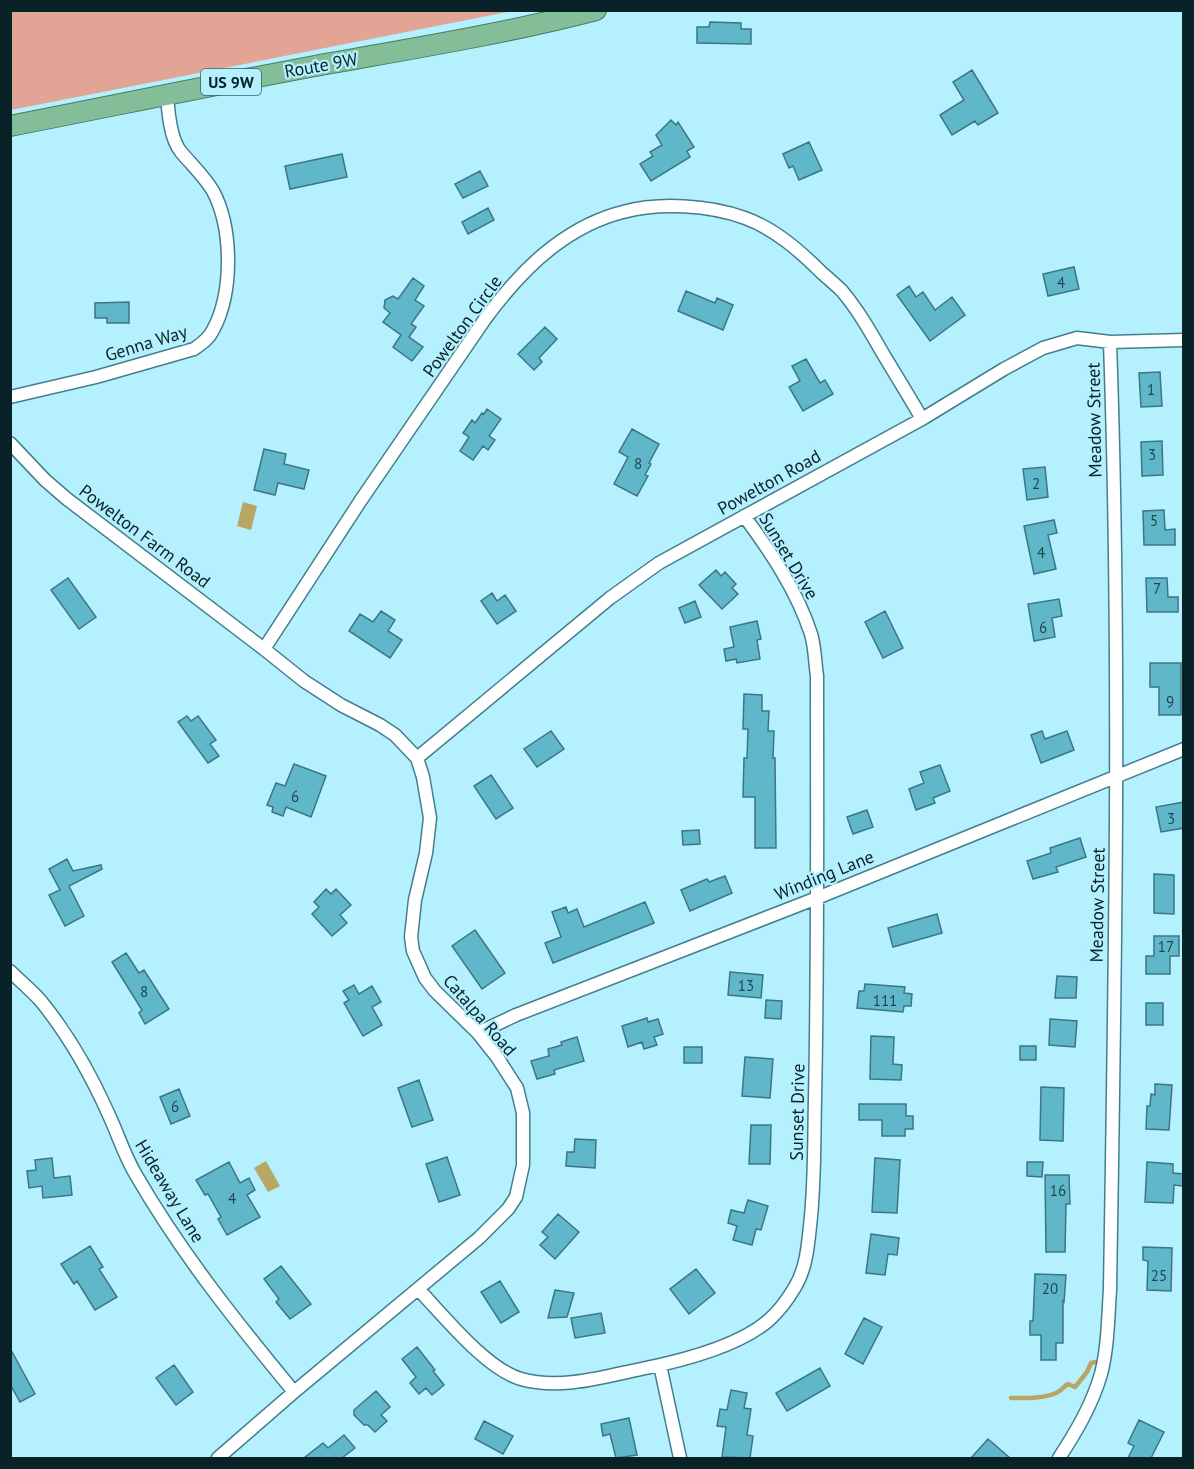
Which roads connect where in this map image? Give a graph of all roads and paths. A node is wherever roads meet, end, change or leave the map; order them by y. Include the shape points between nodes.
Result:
1 (596, 10) edge
2 (167, 94) junction
3 (10, 126) edge
4 (1184, 340) edge
5 (1110, 342) junction
6 (10, 397) edge
7 (922, 418) junction
8 (10, 443) edge
9 (744, 516) junction
10 (264, 649) junction
11 (1184, 749) edge
12 (417, 758) junction
13 (1117, 776) junction
14 (817, 898) junction
15 (10, 971) edge
16 (478, 1033) junction
17 (419, 1290) junction
18 (660, 1365) junction
19 (294, 1392) junction
20 (218, 1458) edge
21 (680, 1458) edge
22 (1059, 1458) edge

1 - 2 highway, Route 9W / US 9W
2 - 3 highway, Route 9W / US 9W
2 - 6 street, Genna Way via 174,139 213,192 226,233 229,273 224,302 213,330 194,349
4 - 5 street, Powelton Road
5 - 7 street, Powelton Road via 1077,338 1043,348
5 - 13 street, Meadow Street
7 - 9 street, Powelton Road
7 - 10 street, Powelton Circle via 852,304 786,241 746,218 701,208 677,206 624,212 598,221 536,260 502,297 361,500
8 - 10 street, Powelton Farm Road via 68,499
9 - 12 street, Powelton Road via 659,563 610,598
9 - 14 street, Sunset Drive via 794,592 812,636 817,676
10 - 12 street, Catalpa Road via 341,705 380,724
11 - 13 street, Winding Lane
12 - 16 street, Catalpa Road via 430,818 415,900 413,951 435,991
13 - 14 street, Winding Lane
13 - 22 street, Meadow Street via 1108,1332 1094,1394
14 - 16 street, Winding Lane
14 - 18 street, Sunset Drive via 814,1196 803,1269 797,1285 768,1320 744,1336 705,1353
15 - 19 street, Hideaway Lane via 38,998 73,1046 109,1113 127,1161 163,1220 243,1330
16 - 17 street, Catalpa Road via 516,1089 524,1113 520,1182 508,1209
17 - 18 street, Sunset Drive via 480,1354 520,1379 566,1383
17 - 19 street, Catalpa Road
18 - 21 street
19 - 20 street, Catalpa Road

